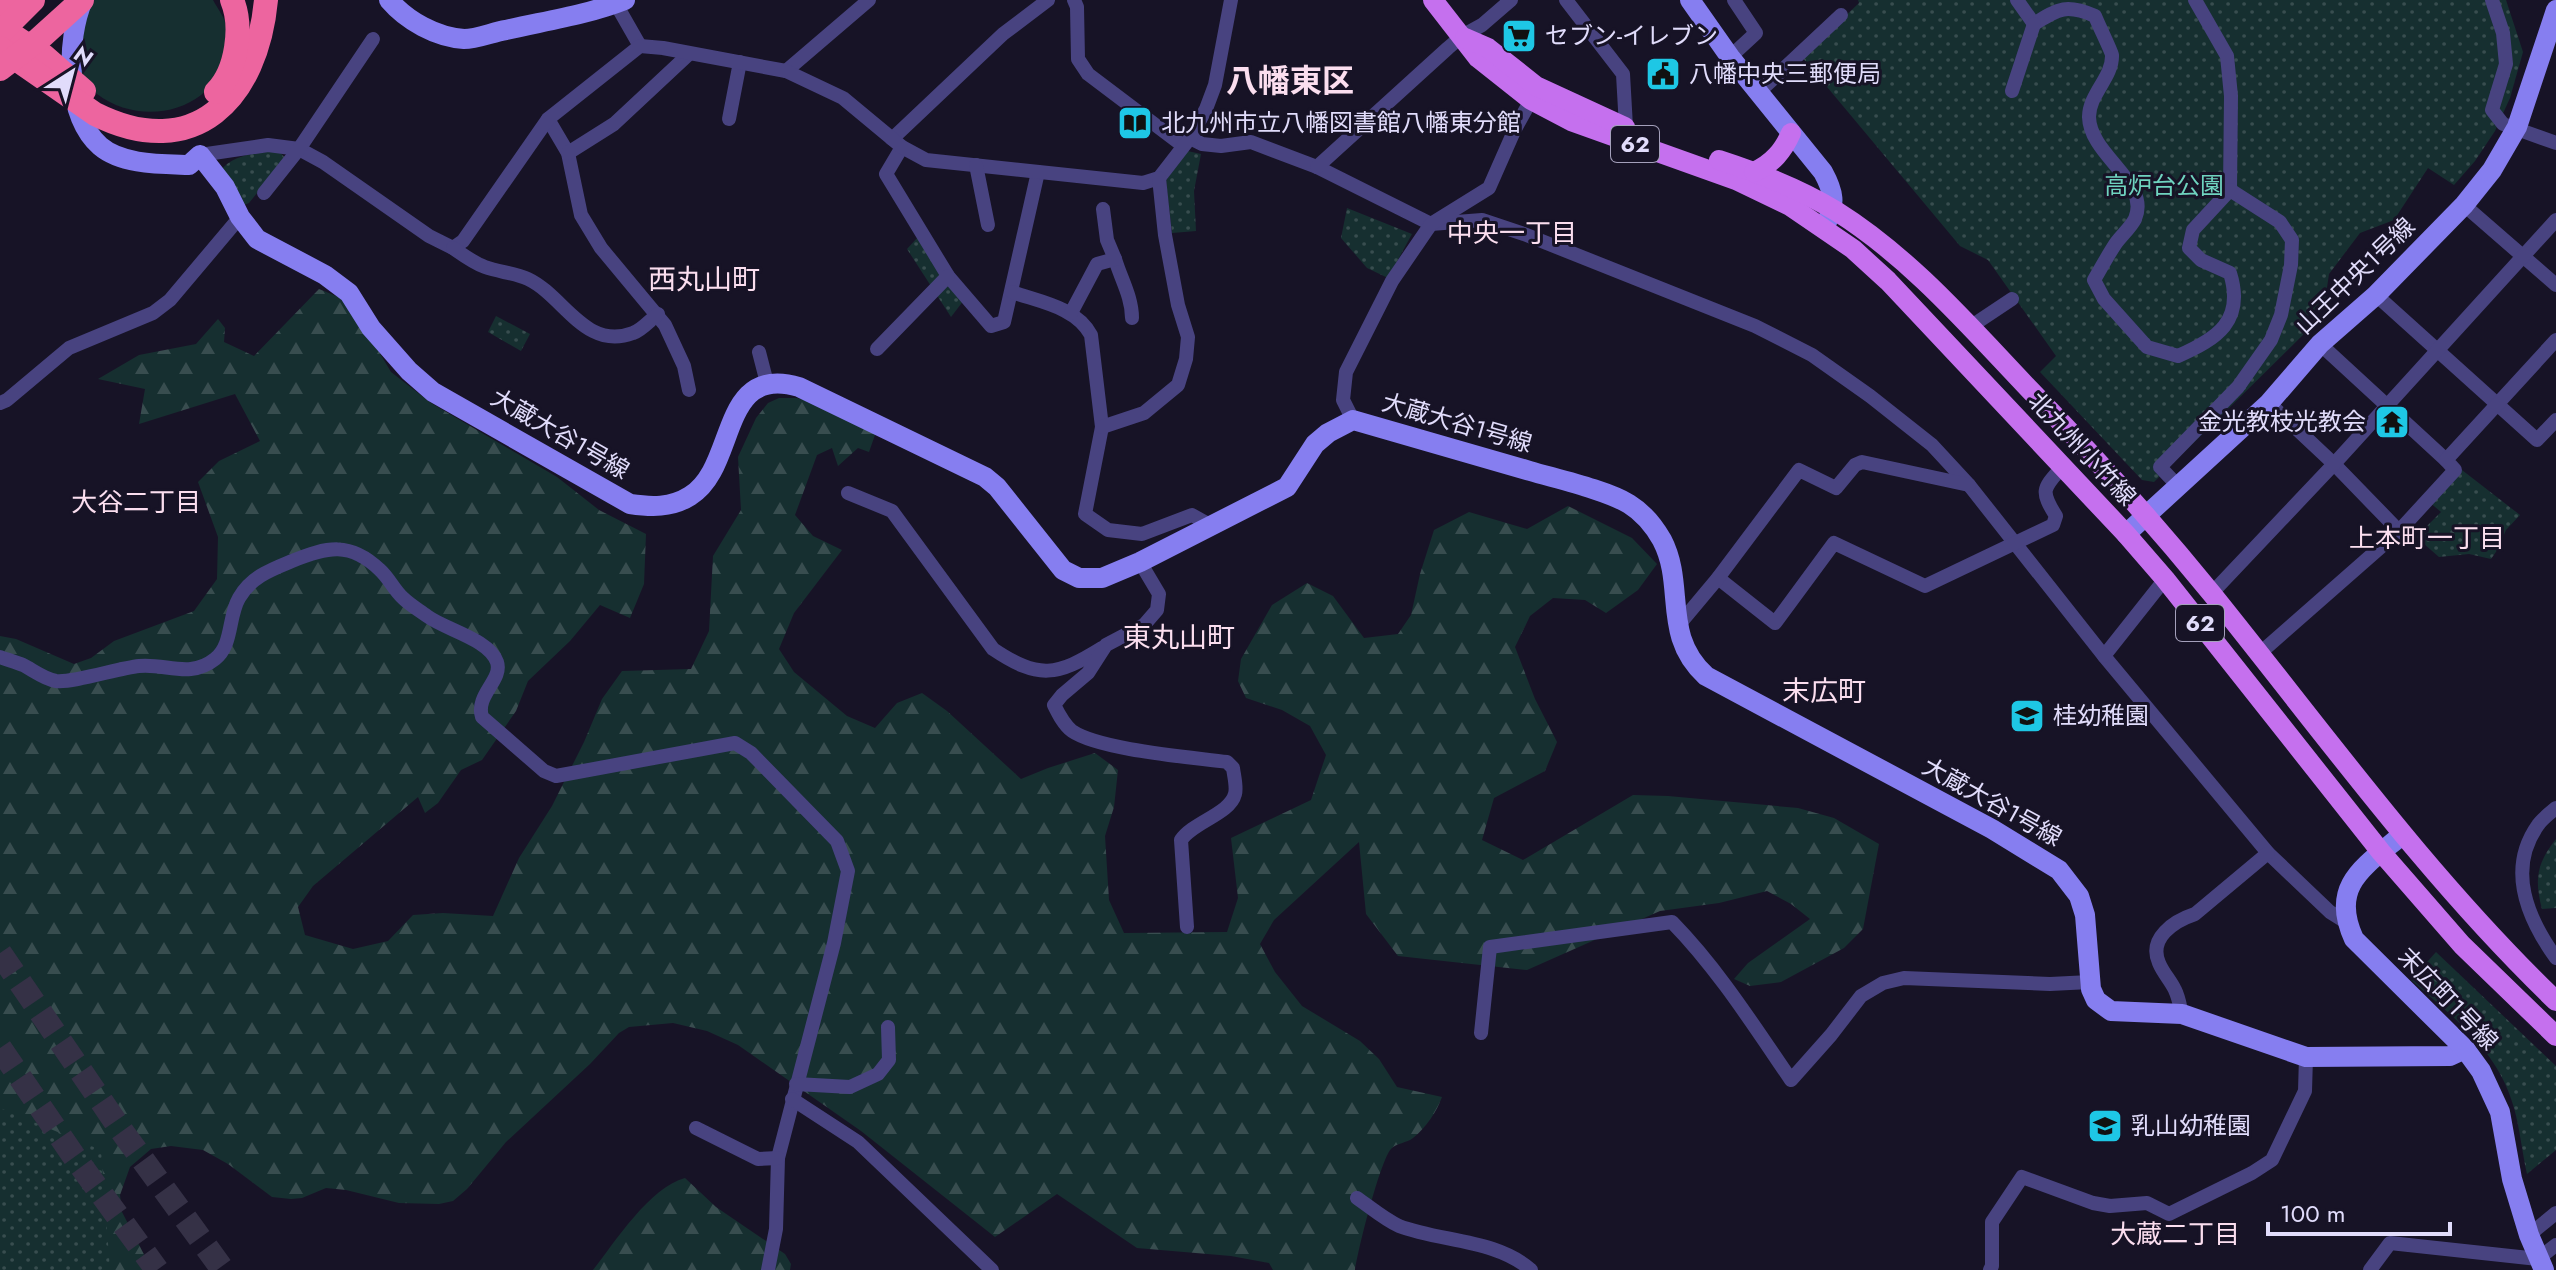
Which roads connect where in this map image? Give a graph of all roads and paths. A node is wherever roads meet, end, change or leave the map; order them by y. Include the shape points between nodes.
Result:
1 (8, 0) edge
2 (33, 0) edge
3 (58, 0) edge
4 (83, 0) edge
5 (223, 0) edge
6 (232, 0) edge
7 (266, 0) edge
8 (389, 0) edge
9 (869, 0) edge
10 (1048, 0) edge
11 (1074, 0) edge
12 (1231, 0) edge
13 (1433, 0) edge
14 (1511, 0) edge
15 (1566, 0) edge
16 (1690, 0) edge
17 (1734, 0) edge
18 (2017, 0) edge
19 (2195, 0) edge
20 (2492, 0) edge
21 (620, 2) edge
22 (0, 7) edge
23 (2556, 10) edge
24 (1841, 15) dead end
25 (2034, 24) junction
26 (0, 27) edge
27 (0, 33) edge
28 (1462, 36) junction
29 (373, 39) dead end
30 (237, 42) junction
31 (640, 46) junction
32 (0, 50) edge
33 (689, 54) junction
34 (1730, 57) junction
35 (740, 62) junction
36 (38, 64) junction
37 (0, 69) edge
38 (786, 71) junction
39 (2012, 91) dead end
40 (1759, 92) junction
41 (1531, 100) junction
42 (548, 119) junction
43 (729, 119) dead end
44 (1626, 127) junction
45 (2517, 127) junction
46 (1791, 133) junction
47 (1186, 141) junction
48 (897, 143) junction
49 (2556, 143) edge
50 (299, 149) junction
51 (568, 153) junction
52 (200, 155) junction
53 (976, 165) junction
54 (1317, 167) junction
55 (1038, 172) junction
56 (1754, 172) junction
57 (1159, 178) junction
58 (2230, 190) junction
59 (264, 193) dead end
60 (2464, 205) junction
61 (1103, 209) dead end
62 (240, 217) junction
63 (1829, 219) junction
64 (2556, 220) edge
65 (1431, 224) junction
66 (988, 225) dead end
67 (453, 248) junction
68 (2523, 255) junction
69 (1115, 259) junction
70 (948, 276) junction
71 (2556, 285) edge
72 (1012, 292) junction
73 (2376, 295) junction
74 (2012, 299) dead end
75 (1071, 313) junction
76 (658, 314) junction
77 (1132, 318) dead end
78 (1970, 327) junction
79 (2556, 340) edge
80 (2320, 344) junction
81 (877, 349) dead end
82 (2437, 349) junction
83 (759, 352) dead end
84 (767, 383) junction
85 (689, 390) dead end
86 (0, 403) edge
87 (2269, 403) junction
88 (2497, 405) junction
89 (2386, 406) junction
90 (1353, 420) junction
91 (2556, 420) edge
92 (1102, 427) junction
93 (2446, 460) junction
94 (2334, 464) junction
95 (2063, 466) junction
96 (1969, 485) junction
97 (2178, 486) junction
98 (848, 493) dead end
99 (2146, 517) junction
100 (1210, 525) junction
101 (2399, 531) junction
102 (2126, 534) junction
103 (2016, 543) junction
104 (1140, 562) junction
105 (1718, 578) junction
106 (2165, 579) junction
107 (2211, 594) junction
108 (1677, 627) junction
109 (1106, 645) junction
110 (2259, 654) junction
111 (2104, 656) junction
112 (0, 657) edge
113 (2556, 808) edge
114 (2402, 835) junction
115 (2381, 852) junction
116 (2268, 853) junction
117 (2346, 922) junction
118 (1187, 927) dead end
119 (2556, 958) edge
120 (2090, 982) junction
121 (2556, 1001) edge
122 (2182, 1014) junction
123 (888, 1027) dead end
124 (1481, 1033) dead end
125 (2556, 1036) edge
126 (2465, 1049) junction
127 (2306, 1057) junction
128 (794, 1092) junction
129 (696, 1128) dead end
130 (778, 1158) junction
131 (1357, 1198) dead end
132 (2556, 1213) edge
133 (2529, 1235) junction
134 (2556, 1245) edge
135 (2541, 1264) edge
136 (768, 1270) edge
137 (992, 1270) edge
138 (1531, 1270) edge
139 (1990, 1270) edge
140 (2370, 1270) edge

1 - 22 highway
2 - 27 highway
3 - 32 highway
4 - 37 highway
4 - 52 street via 71,59 74,95 88,130 101,147 126,159 189,165
5 - 30 highway
6 - 30 highway
7 - 36 highway via 254,57 240,85 194,126 151,131 112,122 95,114
8 - 21 street via 422,27 465,39
9 - 38 street
10 - 48 street via 1003,34
11 - 47 street via 1078,59 1088,74
12 - 47 street via 1215,85
13 - 28 main road, 北九州小竹線 / 62
14 - 28 street
15 - 44 street via 1623,74
16 - 34 street
17 - 34 street via 1756,33
18 - 25 street
19 - 58 street via 2227,56
20 - 45 street via 2506,64 2492,110 2503,124
21 - 31 street
23 - 45 street, 山王中央1号線
24 - 40 street
25 - 39 street
25 - 58 street via 2052,12 2075,7 2095,16 2112,51 2111,67 2096,91 2089,117 2093,138 2131,182 2137,205 2135,218 2094,280 2147,347 2178,356 2207,344 2229,322 2235,289 2230,273 2189,248 2193,230
26 - 36 highway
28 - 41 main road, 北九州小竹線 / 62 via 1478,58
28 - 44 main road, 北九州小竹線 / 62 via 1488,48 1536,86
28 - 54 street
29 - 50 street
30 - 36 highway via 223,86 204,105 175,119 148,120 115,111
31 - 33 street
31 - 42 street
32 - 36 highway
33 - 35 street
33 - 51 street via 614,124
34 - 40 street
35 - 38 street
35 - 43 street
38 - 48 street via 843,98
40 - 46 street
41 - 63 main road, 北九州小竹線 / 62 via 1571,121
41 - 65 street via 1489,188
42 - 51 street
42 - 67 street
44 - 56 main road, 北九州小竹線 / 62
45 - 49 street
45 - 60 street, 山王中央1号線
46 - 56 main road via 1774,160
46 - 63 street via 1829,183 1835,202
47 - 54 street via 1221,146 1251,142
47 - 57 street
48 - 53 street via 926,160
48 - 70 street via 886,174
50 - 52 street via 268,145
50 - 59 street
50 - 67 street
51 - 76 street via 581,215 601,248
52 - 62 street, 大蔵大谷1号線
53 - 55 street
53 - 66 street
54 - 65 street
55 - 57 street via 1143,183
55 - 72 street
56 - 63 main road, 北九州小竹線 / 62
57 - 92 street via 1165,235 1188,337 1186,359 1178,385 1144,413
58 - 97 street via 2280,222 2292,240 2291,265 2271,340 2238,387 2160,467
60 - 68 street
60 - 73 street, 山王中央1号線
61 - 69 street
62 - 84 street, 大蔵大谷1号線 via 257,239 349,293 371,328 433,392 630,504 674,504 692,495 707,479 742,402
62 - 86 street via 170,300 153,313 69,348
63 - 78 main road, 北九州小竹線 / 62 via 1906,264
63 - 95 main road, 北九州小竹線 / 62
64 - 68 street
65 - 90 street via 1392,281 1346,372 1343,400
65 - 96 street via 1482,220 1755,326 1812,355 1870,396 1932,445
67 - 76 street via 483,266 527,279 598,334 635,333
68 - 71 street
68 - 82 street
69 - 75 street via 1097,264
69 - 77 street via 1132,301
70 - 72 street via 991,326 1004,322
70 - 81 street
72 - 75 street
73 - 80 street, 山王中央1号線
73 - 82 street
74 - 78 street
75 - 92 street via 1084,321 1091,335
76 - 85 street via 684,366
78 - 99 main road, 北九州小竹線 / 62
79 - 88 street
80 - 87 street, 山王中央1号線
80 - 89 street
82 - 88 street
82 - 89 street
83 - 84 street
84 - 104 street, 大蔵大谷1号線 via 799,387 974,469 997,487 1063,570 1079,578 1102,578
87 - 94 street
87 - 97 street, 山王中央1号線
88 - 91 street via 2537,440
88 - 93 street
89 - 93 street
89 - 94 street
90 - 100 street, 大蔵大谷1号線 via 1315,444 1287,487
90 - 108 street, 大蔵大谷1号線 via 1628,503 1662,540 1673,570
92 - 100 street via 1085,514 1108,530 1142,534 1192,515
93 - 101 street via 2455,470
94 - 101 street
94 - 107 street
95 - 102 main road, 北九州小竹線 / 62
95 - 103 street via 2045,488 2044,497 2056,516 2053,525
96 - 103 street
96 - 105 street via 1862,462 1836,488 1799,470
97 - 99 street, 山王中央1号線
98 - 109 street via 892,511 993,649 1012,662 1039,672 1071,667
99 - 102 street, 山王中央1号線
99 - 107 main road, 北九州小竹線 / 62
100 - 104 street, 大蔵大谷1号線
101 - 110 street
102 - 106 main road, 北九州小竹線 / 62
103 - 105 street via 1925,586 1834,543 1775,623
103 - 111 street
104 - 109 street via 1159,594 1157,610 1144,625
105 - 108 street
106 - 111 street
106 - 115 main road, 北九州小竹線 / 62
107 - 110 main road, 北九州小竹線 / 62
108 - 120 street, 大蔵大谷1号線 via 1694,665 1706,676 2059,870 2079,896 2085,915
109 - 118 street via 1088,673 1054,705 1072,731 1110,745 1227,762 1233,768 1235,794 1228,806 1181,840
110 - 114 main road, 北九州小竹線 / 62
111 - 116 street
112 - 128 street via 57,681 142,665 187,670 205,665 225,645 237,601 262,573 318,551 346,548 380,570 402,597 435,622 490,651 498,671 482,699 482,717 544,771 556,776 735,743 837,841 848,871
113 - 119 street via 2538,825 2524,857 2522,882 2539,934
114 - 115 street
114 - 121 main road, 北九州小竹線 / 62
115 - 117 street via 2349,886
115 - 125 main road, 北九州小竹線 / 62 via 2462,945
116 - 117 street
116 - 122 street via 2158,940 2159,966 2175,989
117 - 126 street, 末広町1号線 via 2354,939
120 - 122 street via 2096,1000 2111,1011
120 - 124 street via 1904,978 1883,983 1861,996 1791,1080 1727,988 1672,922 1490,947
122 - 127 street
123 - 128 street via 889,1060 878,1074 850,1087
126 - 127 street via 2450,1056
126 - 133 street, 末広町1号線 via 2500,1112
127 - 139 street via 2305,1091 2272,1160 2169,1214 2147,1203 2093,1203 2022,1177 1992,1222
128 - 130 street
128 - 137 street via 858,1142
129 - 130 street via 758,1159
130 - 136 street via 776,1229
131 - 138 street via 1398,1225 1495,1250
132 - 133 street
133 - 135 street, 末広町1号線
134 - 135 street
135 - 140 street via 2390,1243

